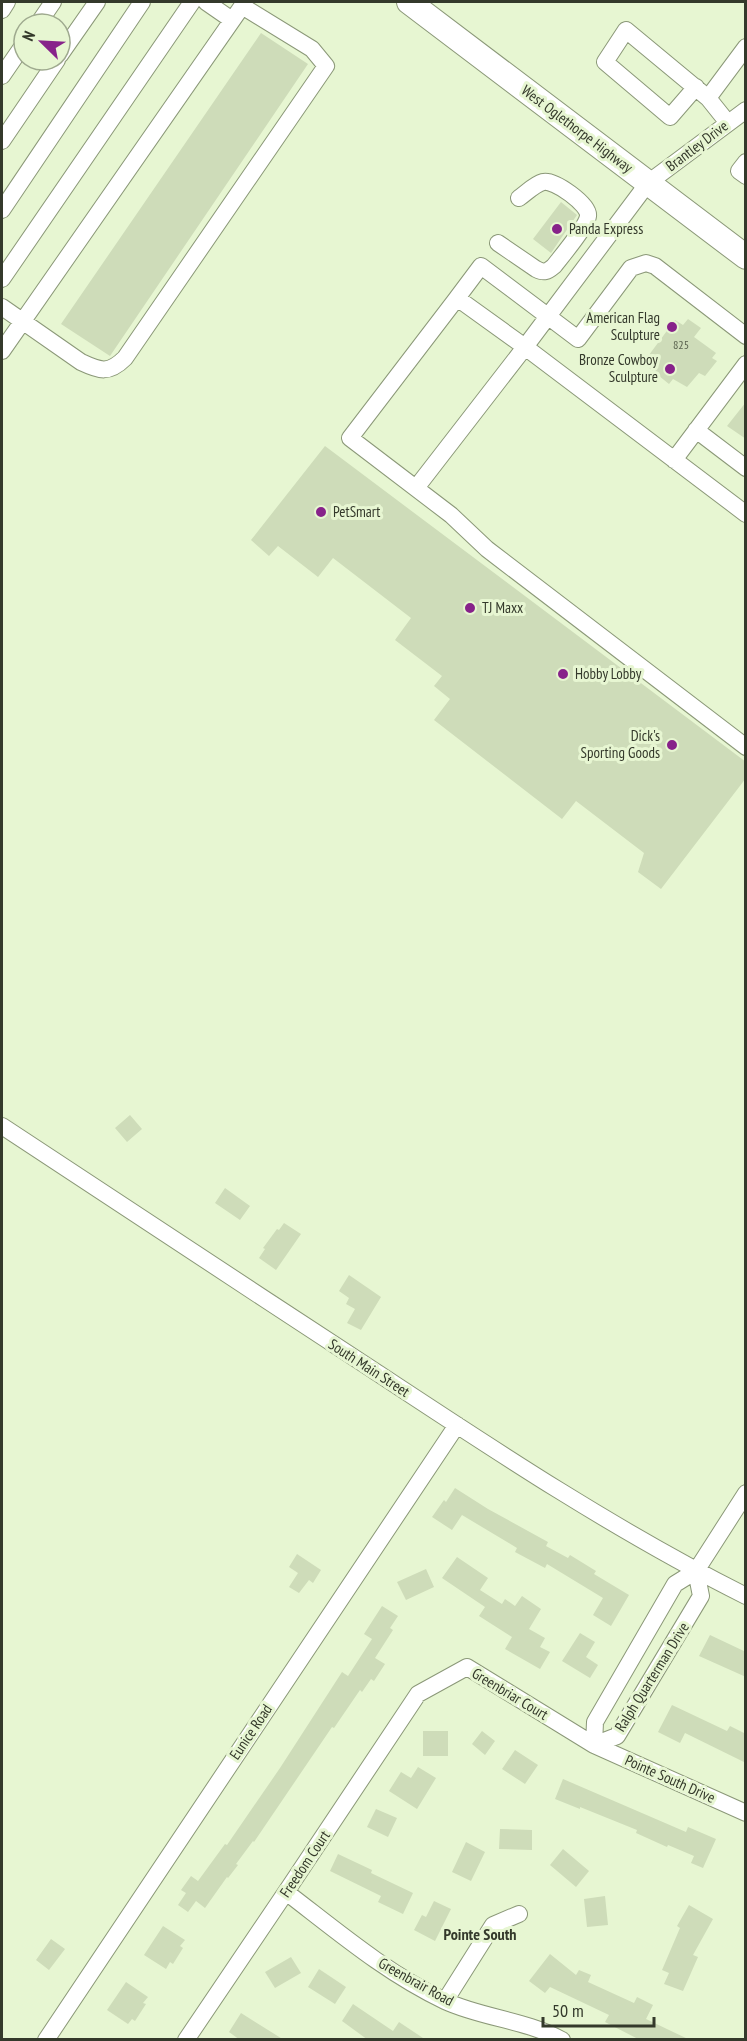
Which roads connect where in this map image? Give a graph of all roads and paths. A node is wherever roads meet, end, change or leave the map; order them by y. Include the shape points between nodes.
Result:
1 (7, 2) edge
2 (97, 2) edge
3 (142, 2) edge
4 (192, 2) edge
5 (207, 2) edge
6 (409, 2) edge
7 (240, 9) edge
8 (2, 10) edge
9 (72, 38) edge
10 (746, 47) edge
11 (12, 61) edge
12 (49, 72) edge
13 (2, 76) edge
14 (702, 92) junction
15 (746, 110) edge
16 (728, 123) junction
17 (2, 141) edge
18 (746, 162) edge
19 (746, 176) edge
20 (648, 183) junction
21 (519, 198) dead end
22 (2, 210) edge
23 (498, 243) dead end
24 (743, 254) edge
25 (2, 279) edge
26 (458, 298) junction
27 (2, 307) edge
28 (548, 316) junction
29 (23, 321) junction
30 (746, 336) edge
31 (525, 347) junction
32 (2, 351) edge
33 (746, 364) edge
34 (696, 430) junction
35 (674, 460) junction
36 (746, 468) edge
37 (416, 488) junction
38 (746, 514) edge
39 (746, 747) edge
40 (2, 1126) edge
41 (457, 1425) junction
42 (743, 1502) edge
43 (696, 1571) junction
44 (746, 1596) edge
45 (425, 1690) joint
46 (594, 1745) junction
47 (746, 1813) edge
48 (286, 1892) junction
49 (519, 1914) dead end
50 (446, 2001) junction
51 (46, 2040) edge
52 (186, 2040) edge
53 (562, 2040) edge

1 - 8 street
2 - 9 street
3 - 22 street
4 - 25 street
5 - 7 street
6 - 20 highway, West Oglethorpe Highway
7 - 29 street
7 - 29 street via 312,49 327,66 125,358 115,368 94,368
10 - 14 street
11 - 13 street
12 - 17 street
14 - 14 street via 626,30 605,62 670,117
14 - 16 street
15 - 16 street, Brantley Drive
16 - 20 street, Brantley Drive
18 - 19 street via 739,171
20 - 24 highway, West Oglethorpe Highway
20 - 28 street, Brantley Drive
21 - 23 street via 542,182 549,182 582,204 589,217 548,271 536,269
26 - 28 street via 481,266
26 - 31 street
26 - 37 street via 350,438
27 - 29 street
28 - 30 street via 578,339 631,268 645,263 655,266
28 - 31 street, Brantley Drive
29 - 32 street
31 - 35 street
31 - 37 street, Brantley Drive
33 - 34 street
34 - 35 street
34 - 36 street
35 - 38 street
37 - 39 street via 486,549
40 - 41 street, South Main Street
41 - 43 street, South Main Street
41 - 51 street, Eunice Road
42 - 43 street, Ralph Quarterman Drive
43 - 44 street, South Main Street
43 - 46 street, Ralph Quarterman Drive via 675,1584 594,1722
43 - 46 street, Ralph Quarterman Drive via 701,1596 617,1736
45 - 46 street, Greenbriar Court via 467,1667
45 - 48 street, Freedom Court via 418,1694
46 - 47 street, Pointe South Drive
48 - 50 street, Greenbrair Road via 381,1965
48 - 52 street, Freedom Court
49 - 50 street via 493,1925
50 - 53 street, Greenbrair Road via 551,2033

